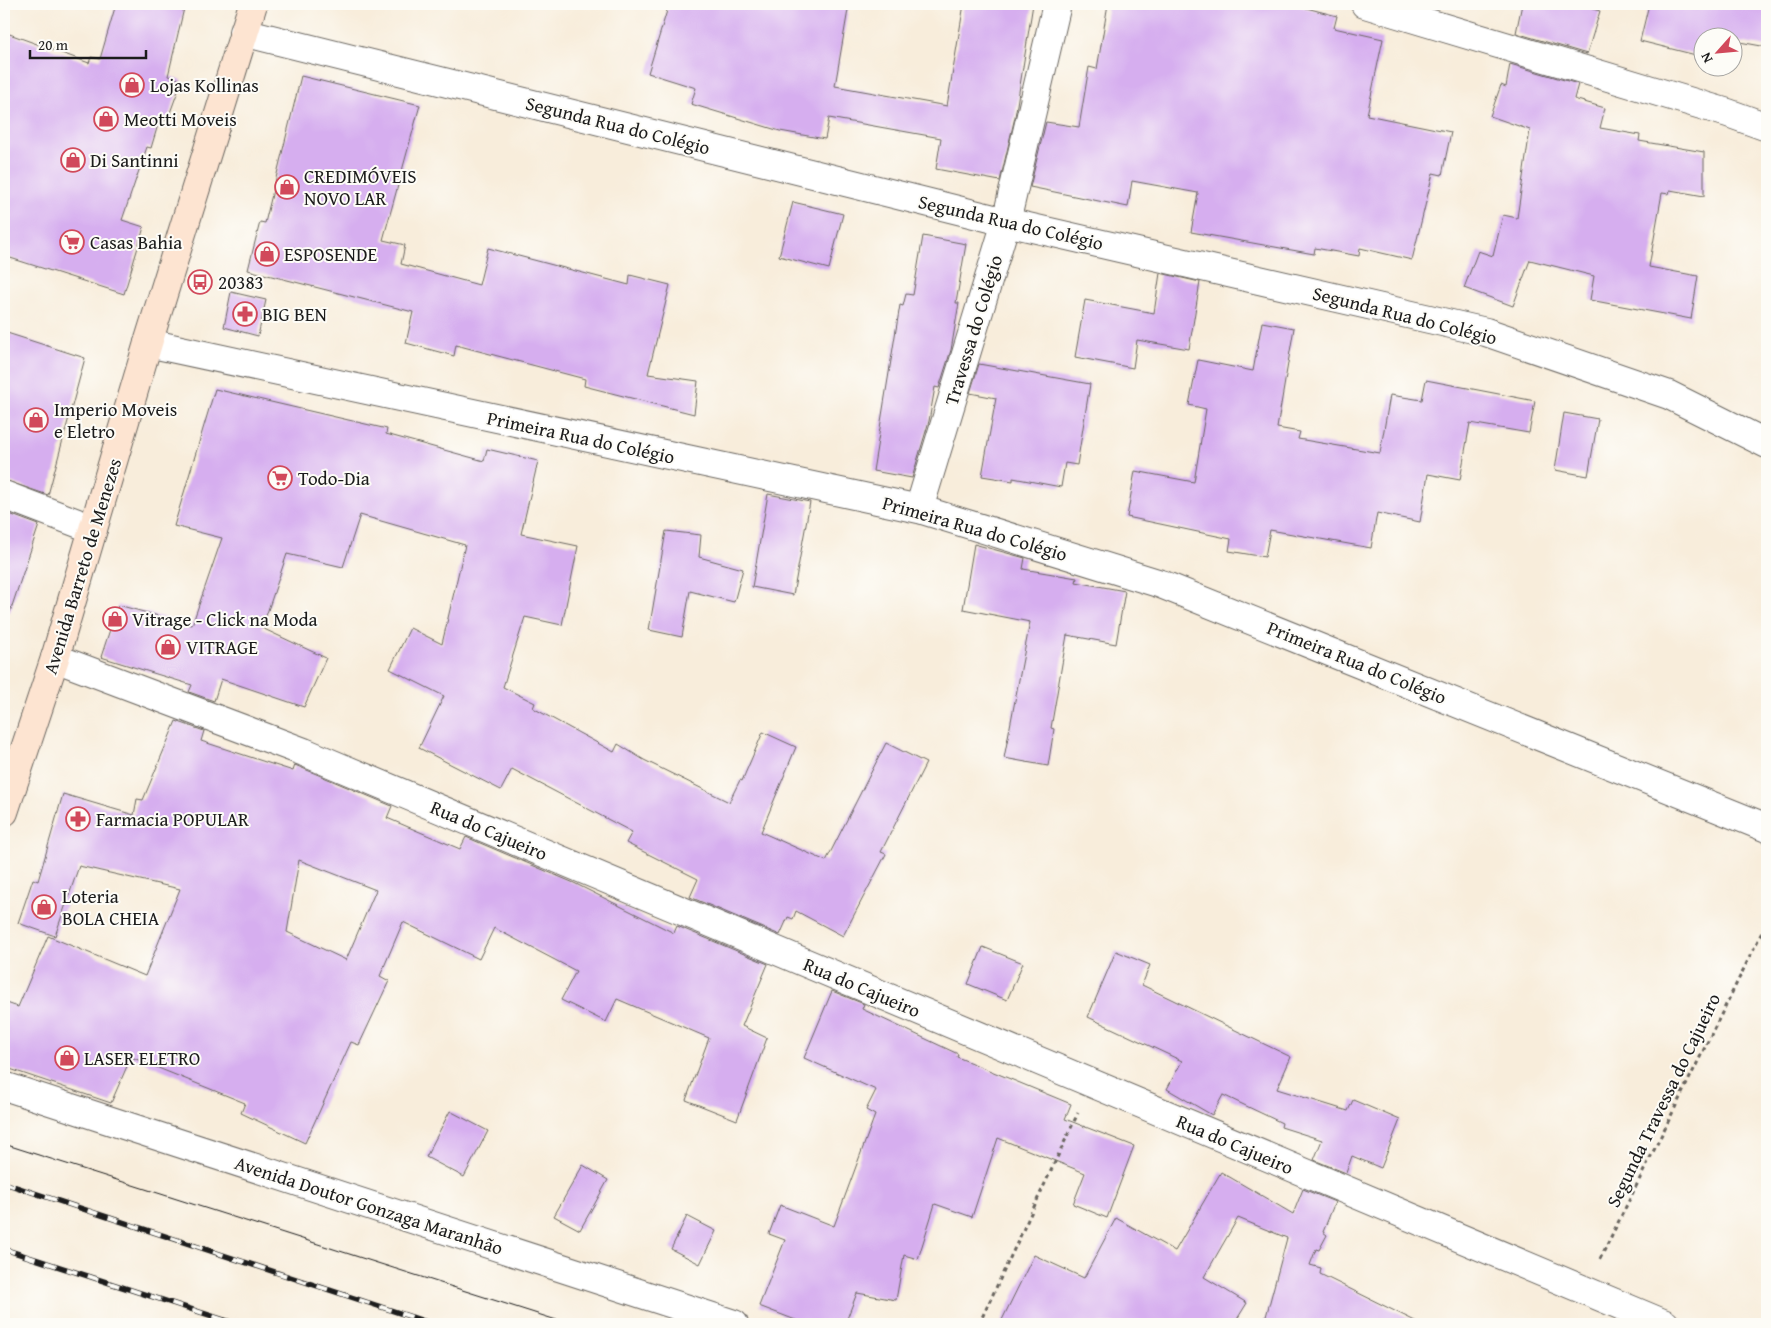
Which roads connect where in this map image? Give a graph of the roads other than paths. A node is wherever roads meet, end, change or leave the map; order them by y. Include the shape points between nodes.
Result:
1 (253, 4) edge
2 (1057, 4) edge
3 (1365, 4) edge
4 (243, 32) junction
5 (1767, 127) edge
6 (1006, 222) junction
7 (148, 343) junction
8 (1767, 444) edge
9 (4, 495) edge
10 (919, 509) junction
11 (93, 529) junction
12 (55, 658) junction
13 (4, 812) edge
14 (1767, 828) edge
15 (4, 1086) edge
16 (734, 1324) edge
17 (1665, 1324) edge

1 - 4 main road, Avenida Barreto de Menezes
2 - 6 street, Travessa do Colégio
3 - 5 street
4 - 6 street, Segunda Rua do Colégio
4 - 7 main road, Avenida Barreto de Menezes
6 - 8 street, Segunda Rua do Colégio via 1486,332 1669,395
6 - 10 street, Travessa do Colégio
7 - 10 street, Primeira Rua do Colégio
7 - 11 main road, Avenida Barreto de Menezes
9 - 11 street
10 - 14 street, Primeira Rua do Colégio via 1161,584
11 - 12 main road, Avenida Barreto de Menezes
12 - 13 main road, Avenida Barreto de Menezes
12 - 17 street, Rua do Cajueiro via 304,752
15 - 16 street, Avenida Doutor Gonzaga Maranhão

